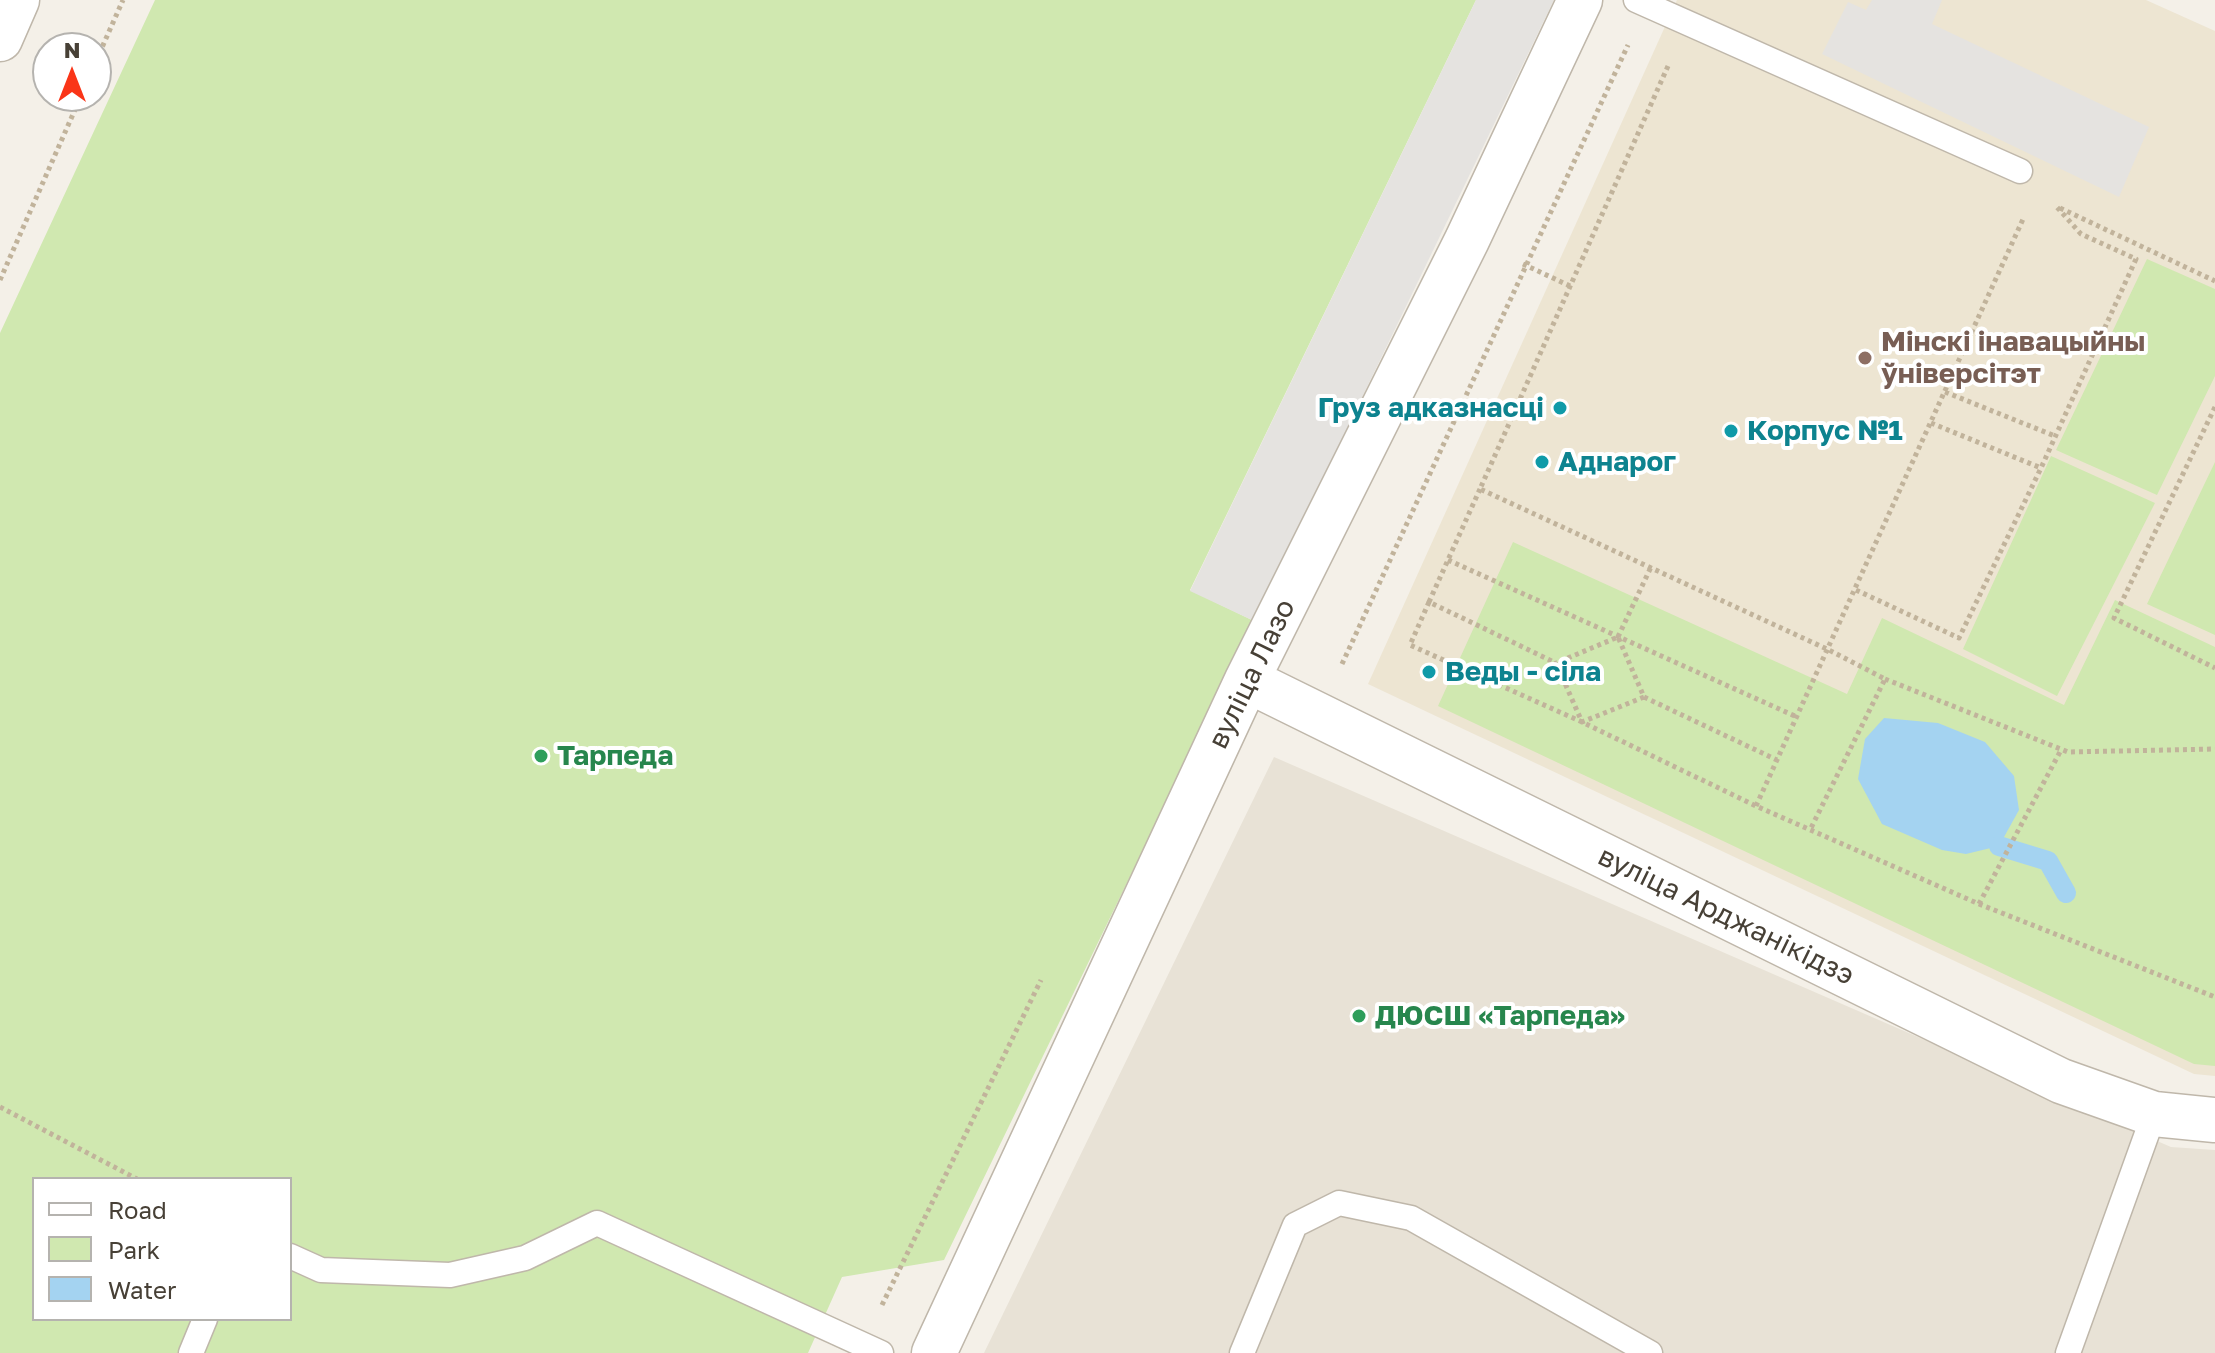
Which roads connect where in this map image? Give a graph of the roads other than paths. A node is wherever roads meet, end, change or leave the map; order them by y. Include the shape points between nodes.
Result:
1 (17, 0) edge
2 (1580, 0) edge
3 (1636, 0) edge
4 (0, 39) edge
5 (2020, 171) road end
6 (1247, 680) junction
7 (2154, 1114) junction
8 (2215, 1120) edge
9 (292, 1257) edge
10 (204, 1321) edge
11 (191, 1353) edge
12 (881, 1353) edge
13 (934, 1353) edge
14 (1242, 1353) edge
15 (1650, 1353) edge
16 (2068, 1353) edge

1 - 4 street
2 - 6 street, вуліца Лазо via 1467,240
3 - 5 lane
6 - 7 street, вуліца Арджанікідзэ via 2061,1081
6 - 13 street, вуліца Лазо
7 - 8 street, вуліца Арджанікідзэ
7 - 16 lane
9 - 12 lane via 321,1270 450,1275 525,1258 597,1223
10 - 11 lane
14 - 15 lane via 1295,1225 1339,1203 1411,1218

